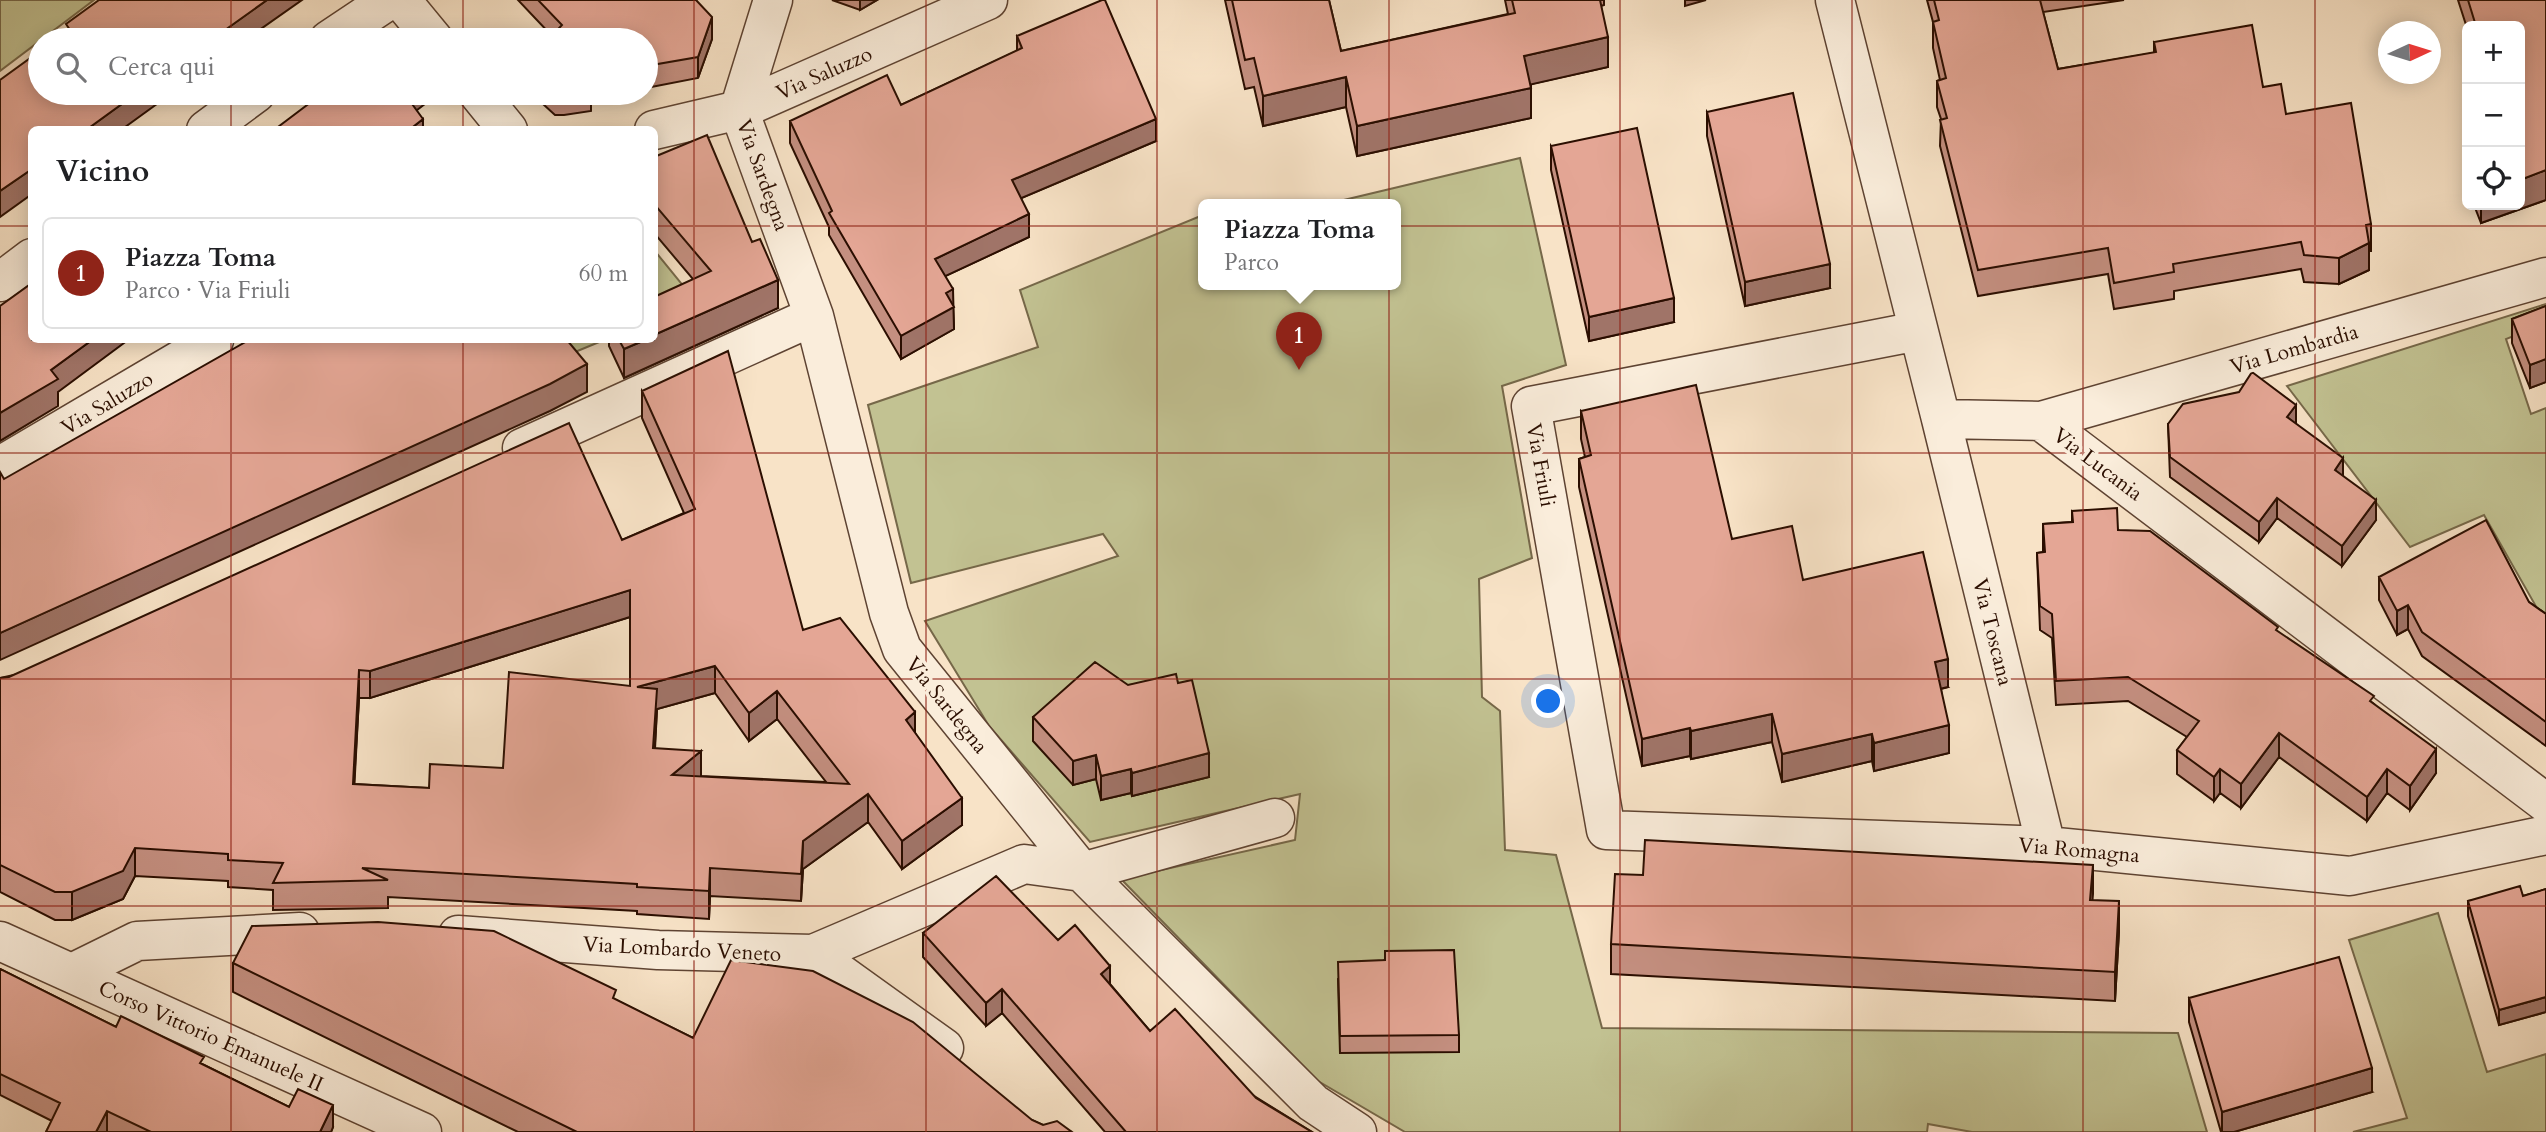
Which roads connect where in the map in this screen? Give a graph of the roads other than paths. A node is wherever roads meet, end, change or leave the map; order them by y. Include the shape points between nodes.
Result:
1 (389, 0) edge
2 (401, 0) edge
3 (773, 0) edge
4 (988, 0) edge
5 (1835, 0) edge
6 (347, 28) edge
7 (424, 28) edge
8 (240, 105) edge
9 (488, 105) edge
10 (739, 110) junction
11 (211, 126) edge
12 (505, 126) edge
13 (658, 129) edge
14 (28, 261) edge
15 (2546, 277) edge
16 (0, 282) edge
17 (814, 316) junction
18 (1918, 331) junction
19 (209, 343) edge
20 (1941, 419) junction
21 (2041, 421) junction
22 (496, 460) edge
23 (0, 466) edge
24 (2546, 803) edge
25 (1275, 818) dead end
26 (1606, 830) joint
27 (2546, 835) edge
28 (2046, 846) junction
29 (1082, 872) junction
30 (338, 930) edge
31 (418, 932) edge
32 (0, 941) edge
33 (813, 954) junction
34 (72, 973) junction
35 (974, 1073) edge
36 (422, 1132) edge
37 (1357, 1132) edge

1 - 6 street
2 - 7 street
3 - 10 street
4 - 10 street, Via Saluzzo
5 - 18 street
8 - 11 street
9 - 12 street
10 - 13 street, Via Saluzzo
10 - 17 street, Via Sardegna
14 - 16 street
15 - 21 street, Via Lombardia
17 - 22 street
17 - 29 street, Via Sardegna via 888,613 902,649
18 - 20 street
18 - 26 street, Via Friuli via 1531,406
19 - 23 street, Via Saluzzo
20 - 21 street, Via Lucania
20 - 28 street, Via Toscana
21 - 24 street, Via Lucania
25 - 29 street, Via Lombardo Veneto
26 - 28 street, Via Romagna
27 - 28 street, Via Romagna via 2350,876
29 - 33 street, Via Lombardo Veneto via 1024,864
29 - 37 street, Via Sardegna via 1312,1103
30 - 34 street via 137,941
31 - 33 street, Via Lombardo Veneto via 658,950
32 - 34 street, Corso Vittorio Emanuele II
33 - 35 street
34 - 36 street, Corso Vittorio Emanuele II

